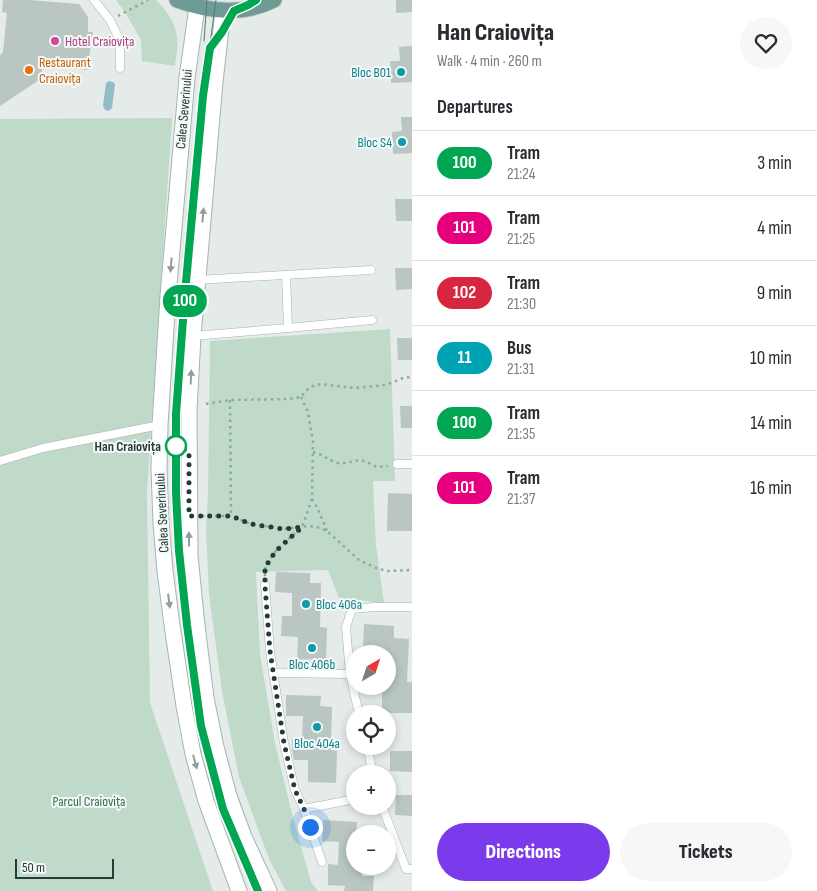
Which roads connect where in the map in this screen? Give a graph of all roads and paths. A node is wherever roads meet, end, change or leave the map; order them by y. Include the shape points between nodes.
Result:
1 (94, 0) edge
2 (148, 0) edge
3 (177, 0) edge
4 (274, 0) edge
5 (198, 4) edge
6 (224, 5) edge
7 (110, 20) junction
8 (120, 68) dead end
9 (371, 270) dead end
10 (286, 275) junction
11 (197, 280) junction
12 (372, 320) dead end
13 (288, 328) junction
14 (193, 336) junction
15 (412, 377) edge
16 (301, 397) junction
17 (230, 400) junction
18 (206, 404) dead end
19 (160, 425) junction
20 (313, 452) junction
21 (0, 461) edge
22 (396, 464) joint
23 (412, 464) edge
24 (312, 499) junction
25 (189, 516) junction
26 (231, 516) junction
27 (302, 527) junction
28 (327, 531) junction
29 (412, 570) edge
30 (265, 586) joint
31 (412, 607) edge
32 (348, 645) edge
33 (273, 673) junction
34 (346, 674) edge
35 (346, 801) edge
36 (304, 809) junction
37 (385, 815) edge
38 (227, 859) junction
39 (322, 862) dead end
40 (412, 869) edge
41 (232, 891) edge
42 (239, 891) edge
43 (269, 891) edge

1 - 7 lane
2 - 7 path
3 - 5 main road
4 - 6 main road via 247,9
5 - 6 main road
5 -> 19 main road, Calea Severinului via 186,78
11 -> 6 main road, Calea Severinului
7 - 8 lane via 120,41
9 - 10 lane
10 - 11 lane
10 - 13 lane
11 - 14 main road, Calea Severinului
12 - 13 lane
13 - 14 lane
25 -> 14 main road, Calea Severinului
15 - 16 path via 386,385 356,388 321,384 307,390
16 - 17 path
16 - 20 path via 308,412
17 - 18 path
17 - 26 path
19 - 21 lane via 43,448
19 -> 38 main road, Calea Severinului via 164,562 184,706 206,801
20 - 22 path via 337,463 360,460 379,467
20 - 24 path
22 - 23 lane
24 - 27 path
24 - 28 path
25 - 26 path
43 -> 25 main road, Calea Severinului via 229,796 216,747 197,626
26 - 27 path via 251,524 283,529
27 - 28 path
27 - 30 path via 270,559 265,569
28 - 29 path via 359,560 376,568
30 - 33 lane
31 - 32 lane via 352,610 346,627
33 - 34 lane
33 - 36 lane via 290,771
35 - 36 lane
36 - 39 lane
37 - 40 lane via 406,869
38 - 41 main road
38 - 42 main road, Calea Severinului

